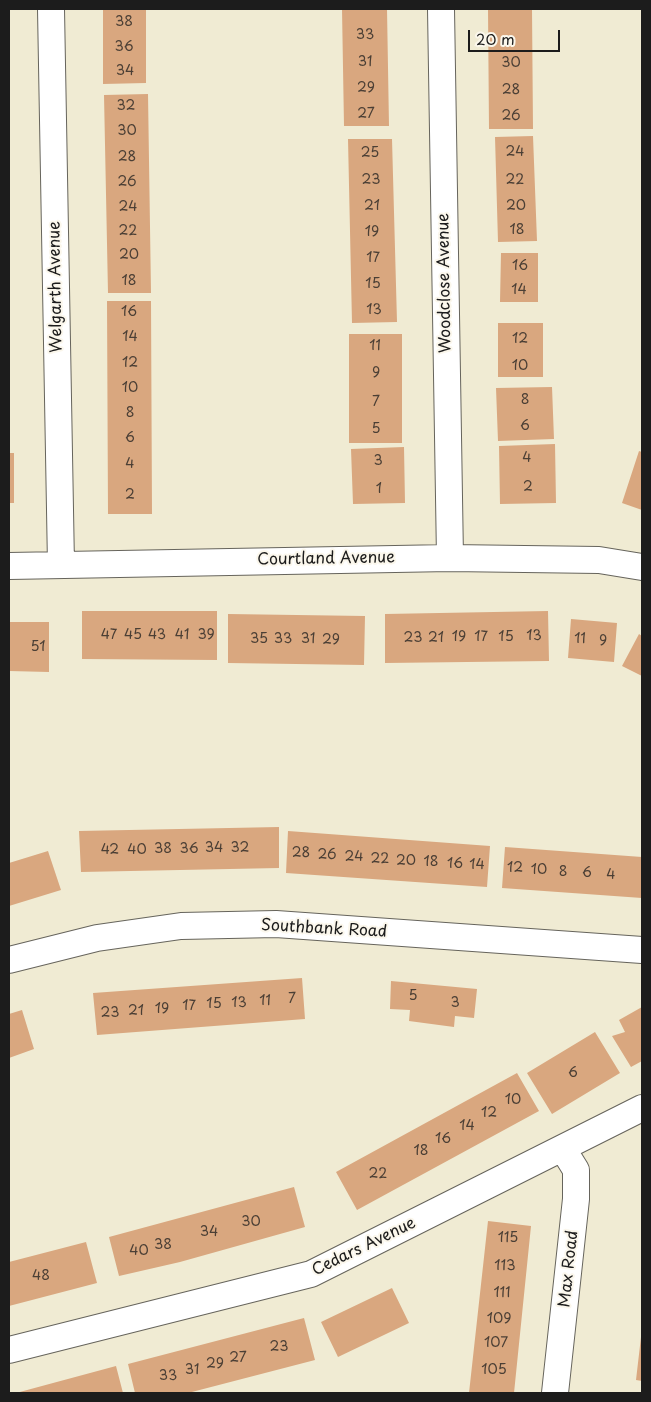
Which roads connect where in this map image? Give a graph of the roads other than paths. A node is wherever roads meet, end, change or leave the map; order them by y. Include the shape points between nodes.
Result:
1 (51, 9) edge
2 (440, 9) edge
3 (450, 558) junction
4 (61, 565) junction
5 (9, 566) edge
6 (642, 567) edge
7 (642, 950) edge
8 (9, 960) edge
9 (642, 1108) edge
10 (563, 1148) junction
11 (9, 1350) edge
12 (555, 1393) edge

1 - 4 street, Welgarth Avenue
2 - 3 street, Woodclose Avenue
3 - 4 street, Courtland Avenue
3 - 6 street, Courtland Avenue via 599,560
4 - 5 street, Courtland Avenue
7 - 8 street, Southbank Road via 276,924 181,926 97,938
9 - 10 street, Cedars Avenue
10 - 11 street, Cedars Avenue via 310,1274
10 - 12 street, Max Road via 576,1170 576,1199

